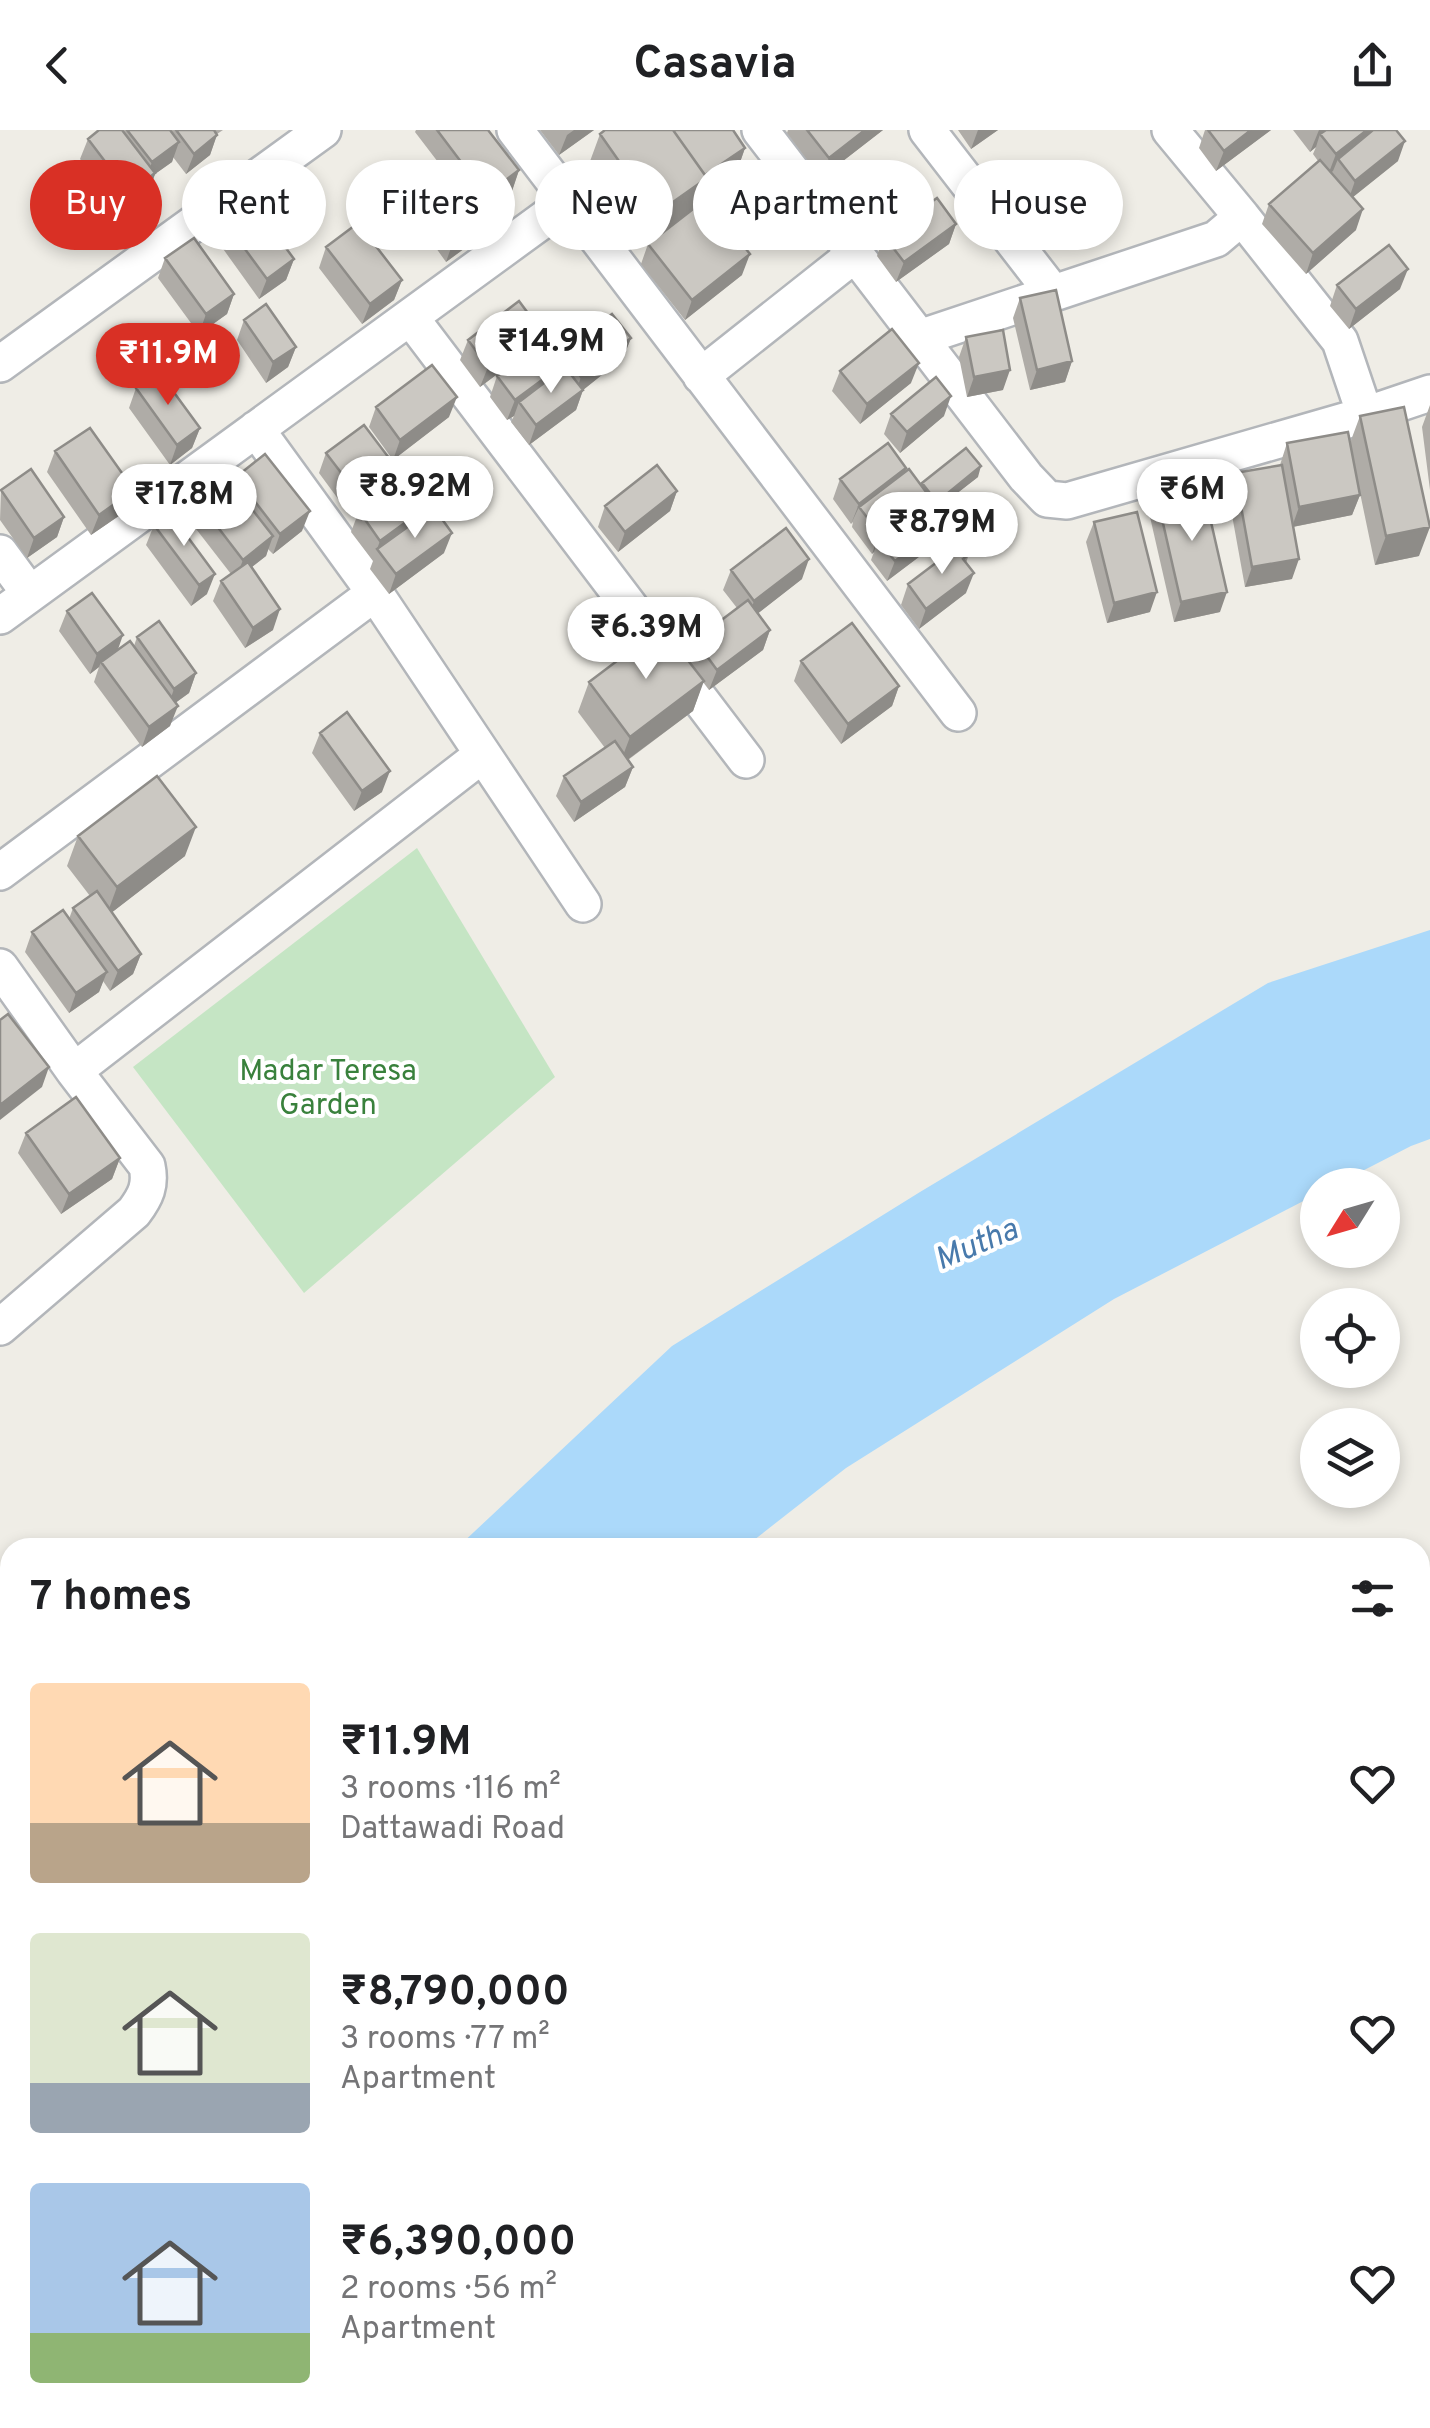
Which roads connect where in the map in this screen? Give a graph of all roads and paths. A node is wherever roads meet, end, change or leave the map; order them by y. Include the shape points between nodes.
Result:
1 (322, 130) edge
2 (515, 130) edge
3 (760, 130) edge
4 (926, 130) edge
5 (1170, 130) edge
6 (538, 160) edge
7 (1242, 217) junction
8 (535, 226) edge
9 (606, 250) edge
10 (855, 254) junction
11 (1053, 294) junction
12 (410, 316) junction
13 (919, 338) junction
14 (0, 364) edge
15 (701, 376) junction
16 (1430, 392) edge
17 (1365, 415) junction
18 (256, 429) junction
19 (0, 553) edge
20 (374, 593) junction
21 (30, 594) junction
22 (0, 616) edge
23 (958, 713) dead end
24 (482, 755) junction
25 (746, 760) dead end
26 (0, 872) edge
27 (583, 904) dead end
28 (0, 966) edge
29 (74, 1071) junction
30 (3, 1320) edge

1 - 14 street
2 - 6 street
3 - 10 street
4 - 11 street
5 - 7 street
7 - 11 street via 1216,239
7 - 17 street via 1340,342
8 - 12 street
9 - 15 street
10 - 13 street
10 - 15 street
11 - 13 street
12 - 18 street
12 - 25 street
13 - 17 street via 1047,499 1067,501
15 - 23 street
16 - 17 street
18 - 20 street
18 - 21 street
19 - 21 street
20 - 24 street
20 - 26 street
21 - 22 street
24 - 27 street
24 - 29 street
28 - 29 street
29 - 30 street via 147,1166 147,1192 134,1212

